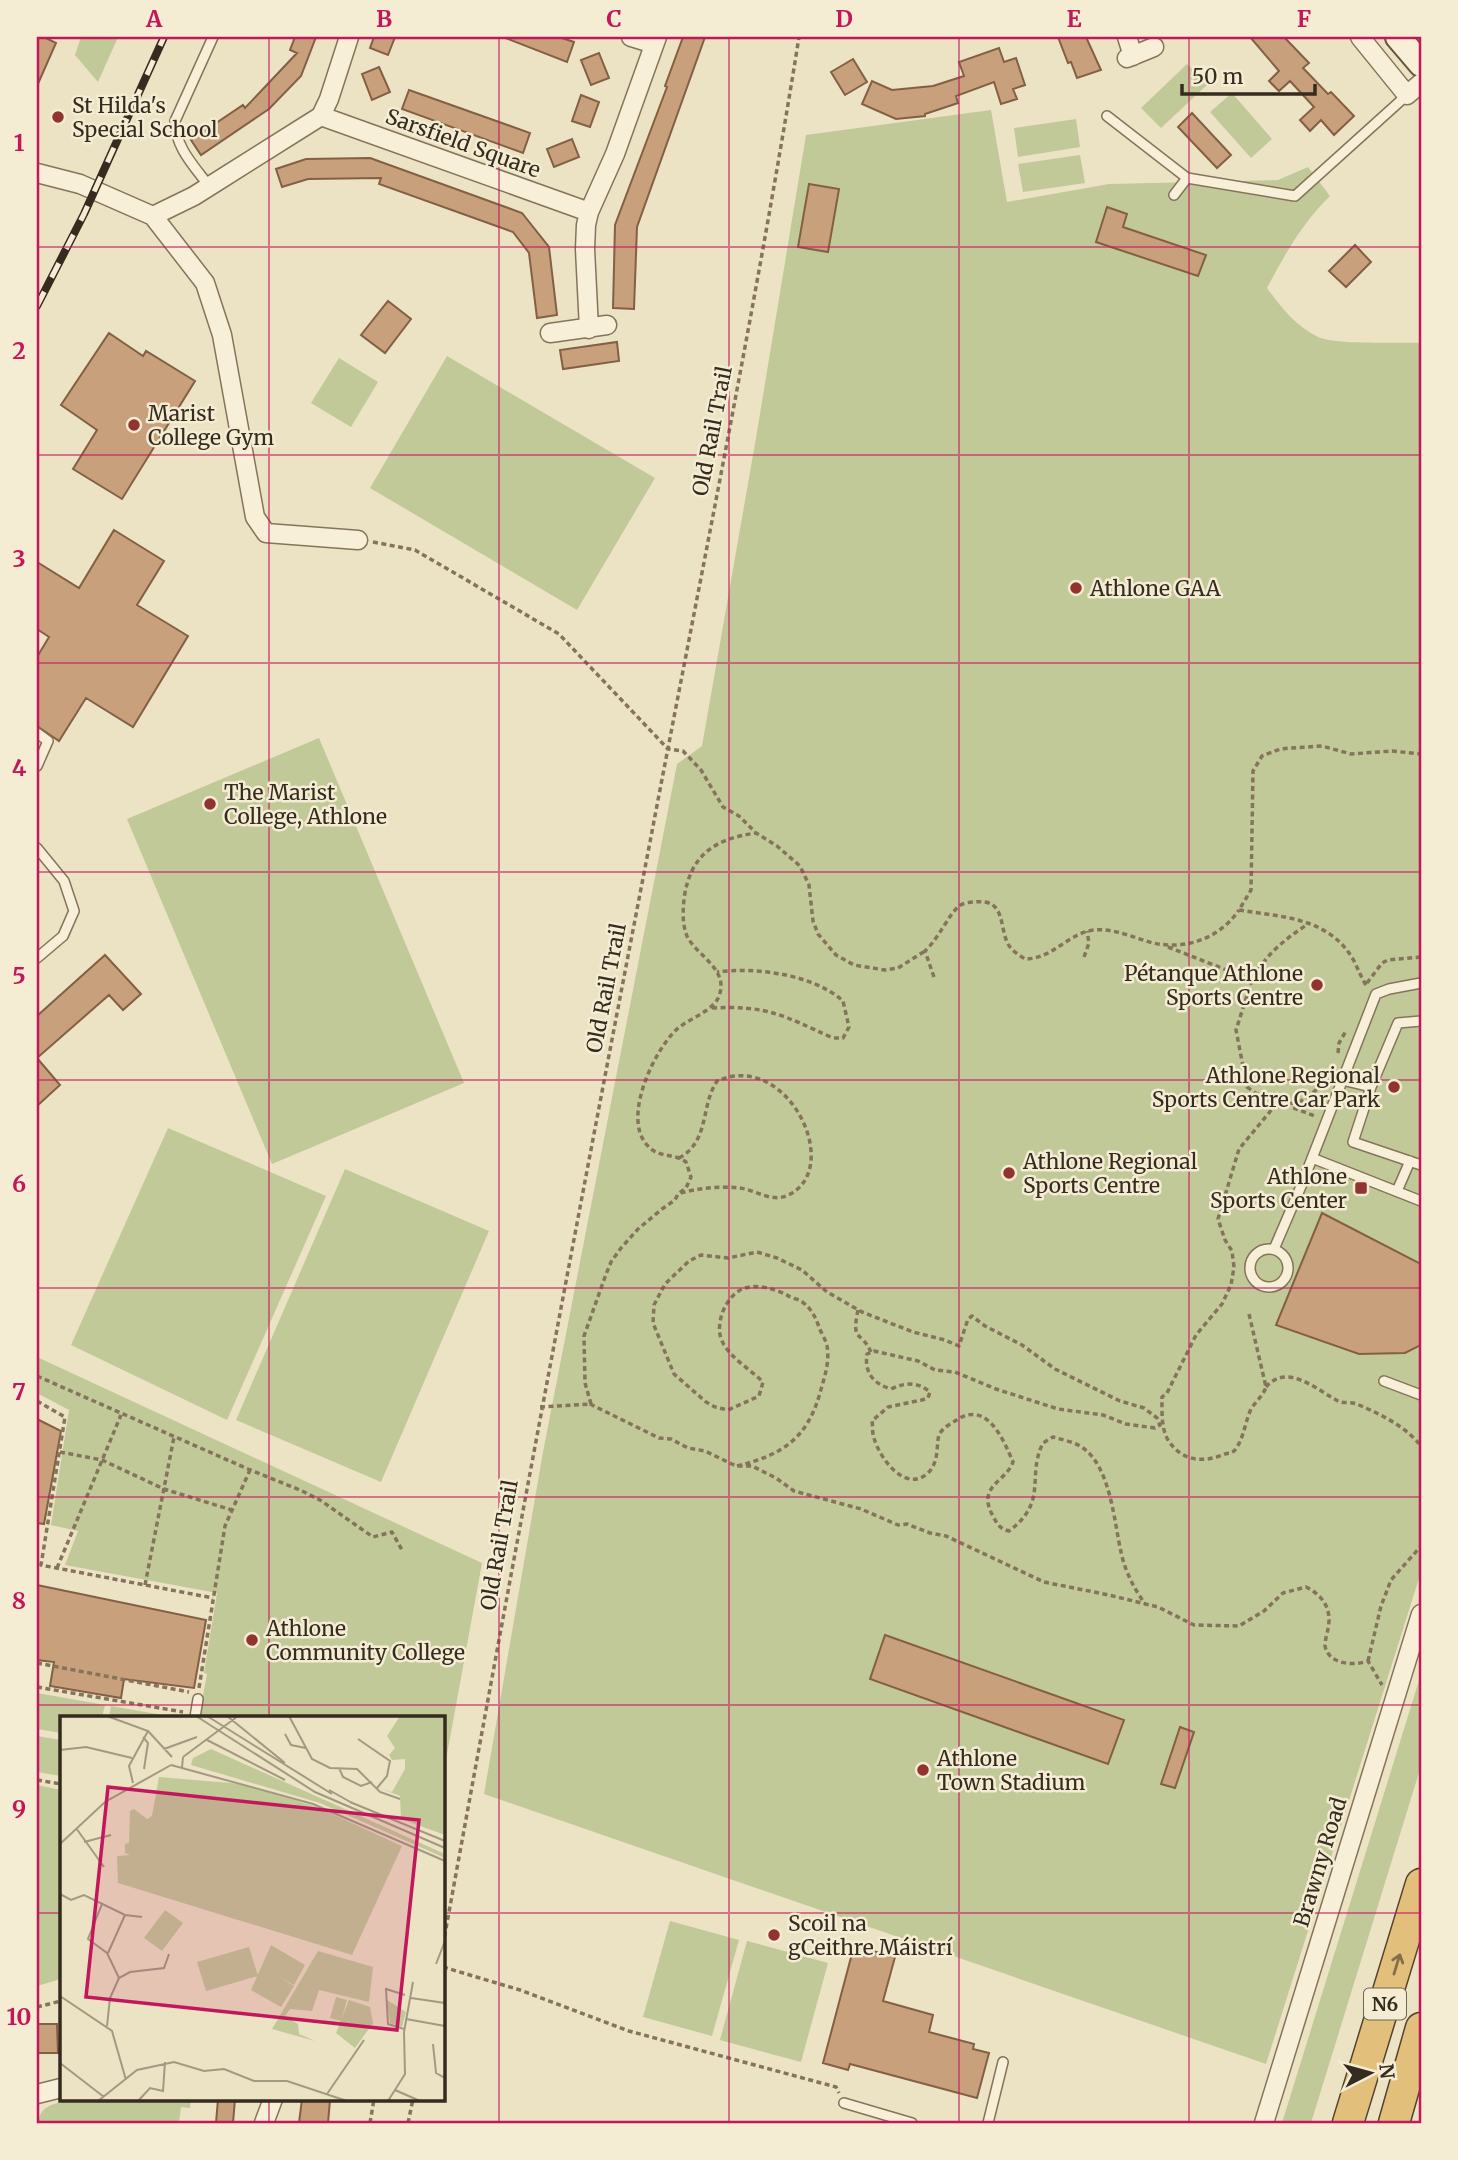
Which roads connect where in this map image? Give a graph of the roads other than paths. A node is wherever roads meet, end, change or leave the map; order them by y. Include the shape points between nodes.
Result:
1 (213, 37) edge
2 (349, 37) edge
3 (631, 37) edge
4 (1126, 37) edge
5 (1360, 37) edge
6 (1398, 37) edge
7 (656, 41) edge
8 (1154, 47) dead end
9 (1421, 64) edge
10 (1421, 83) edge
11 (1407, 95) junction
12 (321, 116) junction
13 (1107, 116) dead end
14 (37, 173) edge
15 (1187, 178) junction
16 (209, 186) junction
17 (1174, 195) dead end
18 (589, 212) junction
19 (153, 216) junction
20 (550, 333) dead end
21 (358, 540) road end
22 (37, 733) edge
23 (37, 766) edge
24 (37, 848) edge
25 (37, 958) edge
26 (1421, 983) edge
27 (1421, 1021) edge
28 (1342, 1080) junction
29 (1371, 1087) junction
30 (1312, 1158) junction
31 (1410, 1161) junction
32 (1421, 1165) edge
33 (1397, 1191) junction
34 (1421, 1201) edge
35 (1274, 1248) junction
36 (1384, 1381) dead end
37 (1421, 1395) edge
38 (1421, 1614) edge
39 (198, 1699) dead end
40 (195, 1715) edge
41 (1421, 1884) edge
42 (1421, 2028) edge
43 (1003, 2062) dead end
44 (60, 2088) edge
45 (37, 2094) edge
46 (273, 2100) edge
47 (844, 2103) road end
48 (264, 2123) edge
49 (912, 2123) edge
50 (988, 2123) edge
51 (1264, 2123) edge
52 (1348, 2123) edge
53 (1394, 2123) edge

1 - 16 lane via 175,121 179,145
2 - 12 street
3 - 7 street
4 - 8 street via 1130,57
5 - 11 street
6 - 9 main road
7 - 18 street
10 - 11 street
11 - 15 lane via 1296,196
12 - 16 street
12 - 18 street, Sarsfield Square
13 - 15 lane
14 - 19 street via 80,184
15 - 17 lane
16 - 19 street
18 - 20 street via 584,249 598,327
19 - 21 street via 205,284 222,335 255,517 267,533
22 - 23 lane via 48,741
24 - 25 lane via 64,881 74,911 63,936
26 - 28 lane via 1376,994
27 - 29 lane via 1398,1023
28 - 29 lane
28 - 30 lane
29 - 31 lane via 1353,1142
30 - 33 lane
30 - 35 lane
31 - 32 lane
31 - 33 lane
33 - 34 lane
35 - 35 lane via 1260,1250 1251,1260 1251,1276 1260,1285 1273,1287 1286,1276 1287,1263
36 - 37 lane
38 - 51 street, Brawny Road
39 - 40 lane
52 -> 41 highway, N6
42 - 53 highway, N6
43 - 50 lane
44 - 45 street
46 - 48 street
47 - 49 lane

